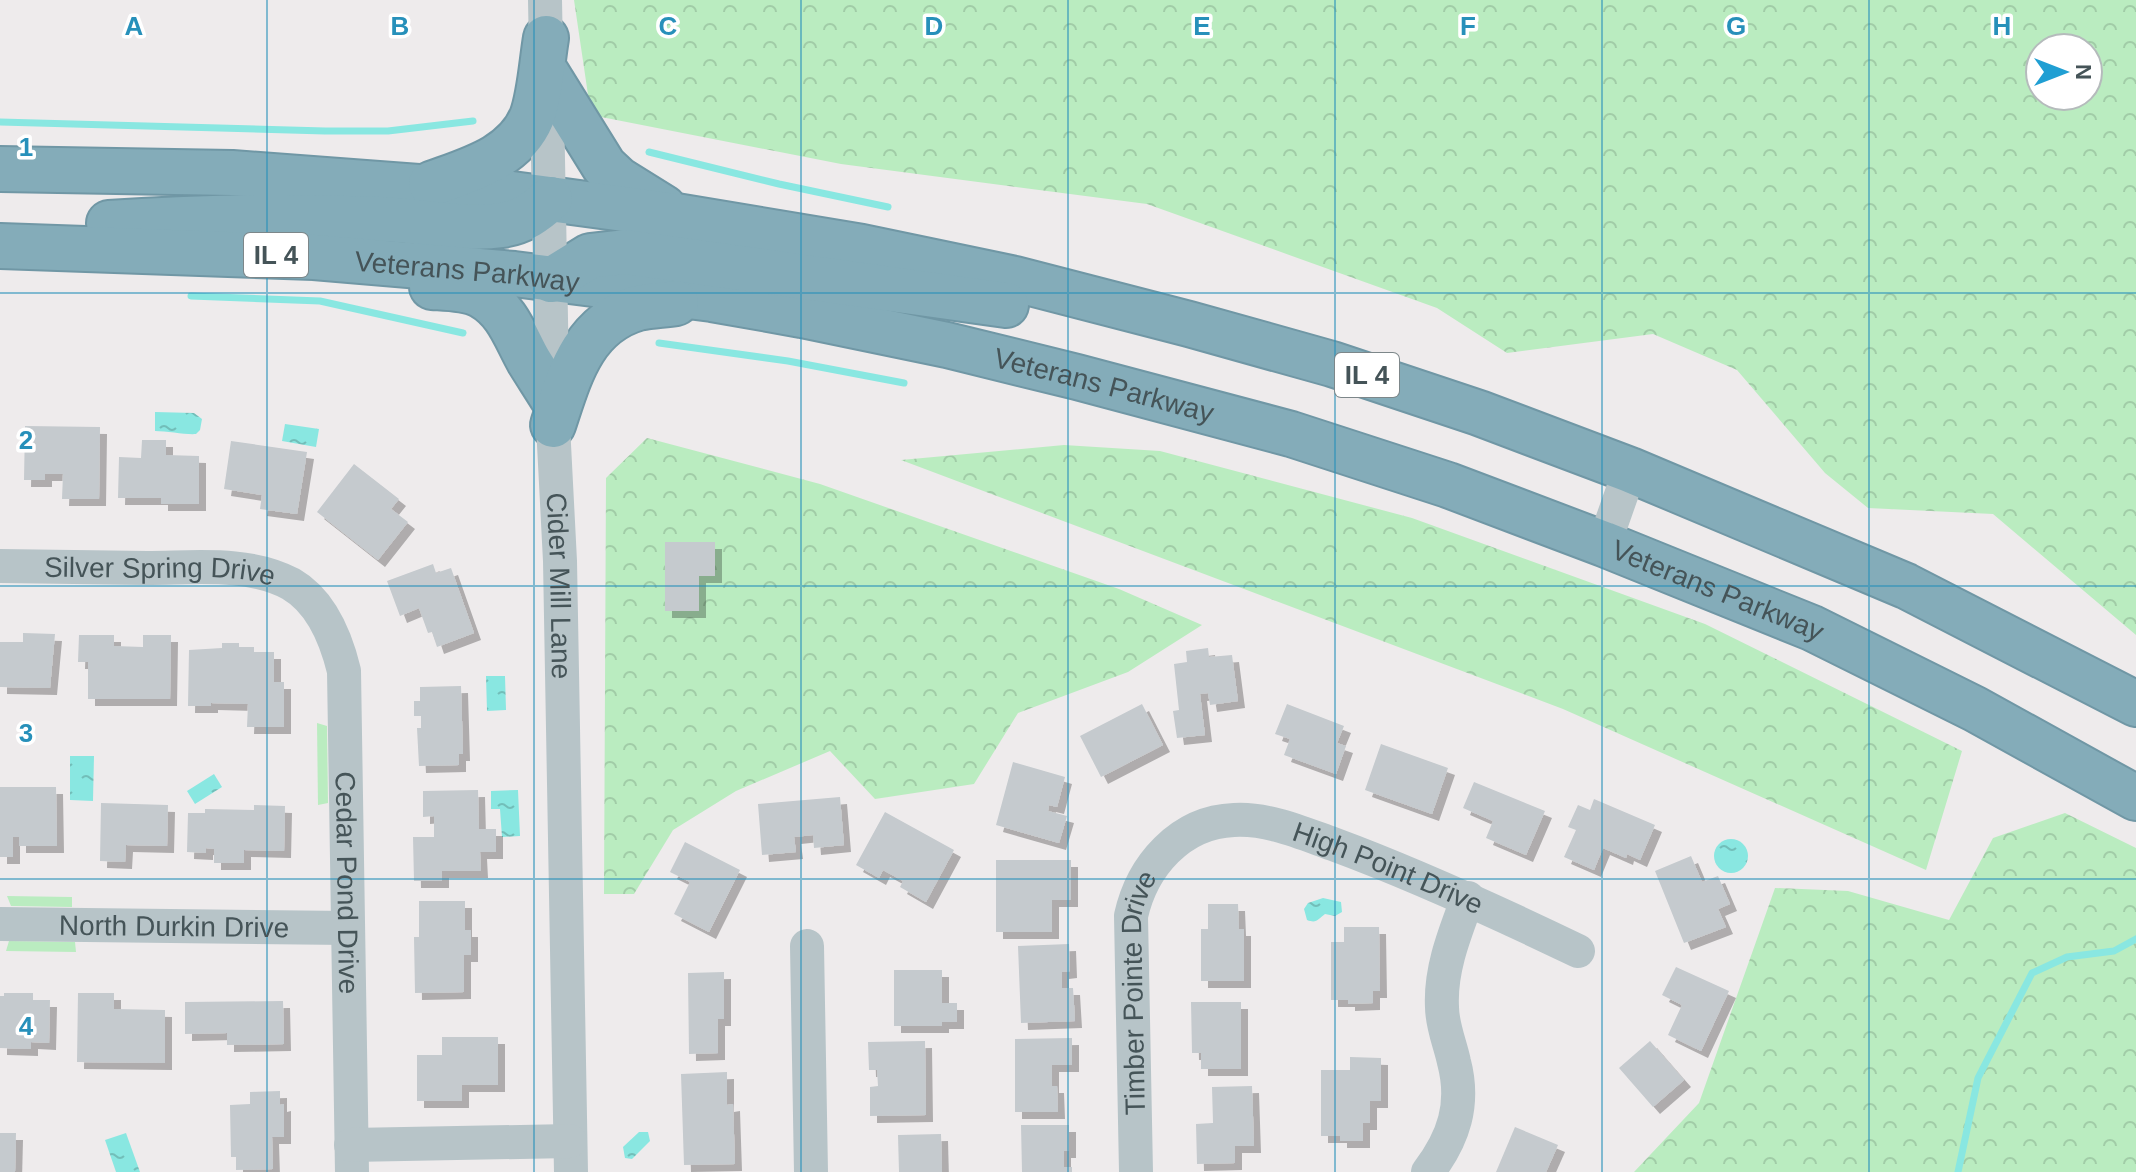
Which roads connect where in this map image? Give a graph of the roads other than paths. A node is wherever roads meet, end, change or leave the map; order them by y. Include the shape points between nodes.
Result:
1 (546, 37) edge
2 (0, 169) edge
3 (426, 187) junction
4 (550, 199) junction
5 (676, 216) junction
6 (0, 235) edge
7 (0, 246) edge
8 (152, 249) junction
9 (551, 280) junction
10 (712, 299) junction
11 (1189, 324) junction
12 (553, 412) junction
13 (1630, 470) junction
14 (1604, 544) junction
15 (0, 566) edge
16 (312, 603) joint
17 (2136, 704) edge
18 (2136, 798) edge
19 (1190, 833) joint
20 (1468, 898) junction
21 (0, 924) edge
22 (348, 928) junction
23 (807, 946) dead end
24 (1578, 951) dead end
25 (571, 1157) edge
26 (351, 1159) edge
27 (811, 1172) edge
28 (1136, 1172) edge
29 (1428, 1172) edge

1 - 3 highway via 533,115 524,132 503,154
1 - 4 street, Cider Mill Lane
1 - 5 highway via 604,166
2 - 3 highway, IL 4 via 232,173
3 - 4 highway, IL 4
4 - 5 highway, IL 4
4 - 6 highway via 526,218 500,226 223,217
4 - 9 street, Cider Mill Lane
5 - 11 highway, IL 4 via 1015,279
7 - 8 highway, Veterans Parkway / IL 4
8 - 9 highway, Veterans Parkway / IL 4 via 314,257
8 - 12 highway via 196,271 414,285 481,295 511,323
9 - 10 highway, Veterans Parkway / IL 4
9 - 11 highway via 590,256 625,252 1062,313
9 - 12 street, Cider Mill Lane
10 - 12 highway via 637,308 601,329 578,355
10 - 14 highway, Veterans Parkway / IL 4 via 947,345 1291,434
11 - 13 highway, IL 4 via 1391,383
12 - 25 street, Cider Mill Lane
13 - 14 street
13 - 17 highway, IL 4 via 1906,586
14 - 18 highway, Veterans Parkway / IL 4 via 1812,628 1975,709
15 - 16 street, Silver Spring Drive via 237,569 294,586
16 - 22 street, Cedar Pond Drive via 327,622 344,671
19 - 20 street, High Point Drive via 1231,820 1288,828
19 - 28 street, Timber Pointe Drive via 1148,870 1131,916
20 - 24 street, High Point Drive
20 - 29 street via 1442,984 1441,1009 1459,1104 1452,1134
21 - 22 street, North Durkin Drive
22 - 26 street, Cedar Pond Drive
23 - 27 street
25 - 26 street

